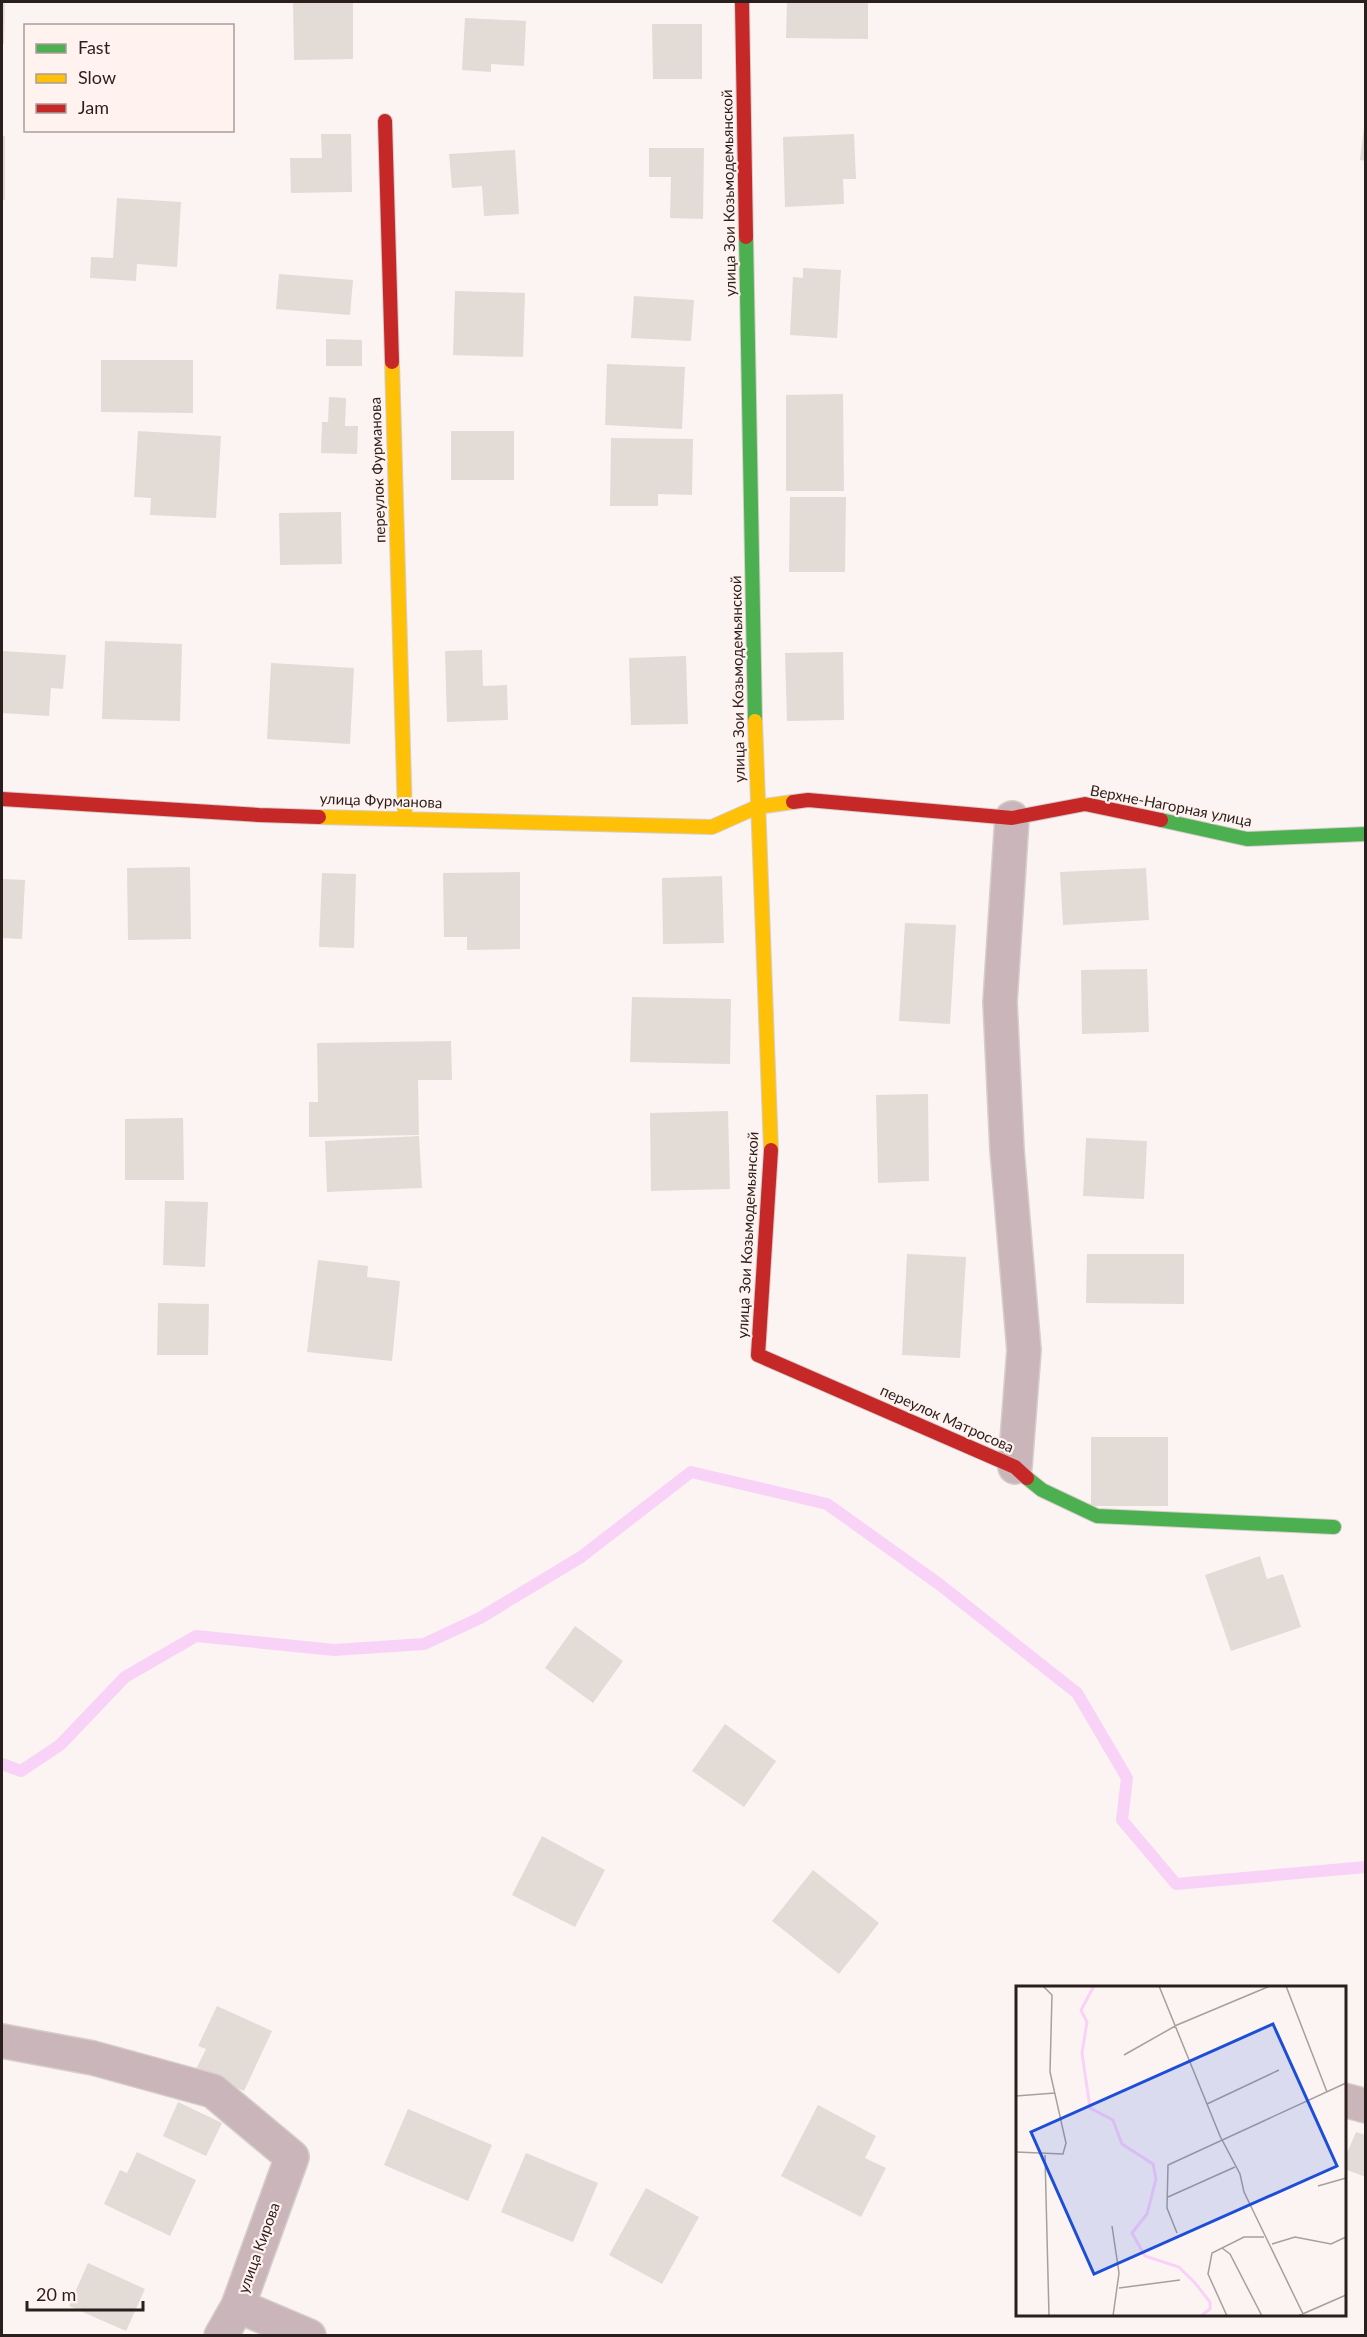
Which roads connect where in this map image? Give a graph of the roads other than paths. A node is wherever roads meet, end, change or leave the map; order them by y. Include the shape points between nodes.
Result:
1 (742, 2) edge
2 (385, 121) dead end
3 (2, 799) edge
4 (757, 807) junction
5 (405, 818) junction
6 (1012, 818) junction
7 (1365, 834) edge
8 (758, 1355) joint
9 (1015, 1467) junction
10 (1334, 1527) dead end
11 (2, 2042) edge
12 (1346, 2101) edge
13 (1365, 2106) edge
14 (238, 2306) junction
15 (221, 2336) edge
16 (309, 2336) edge

1 - 4 street, улица Зои Козьмодемьянской
2 - 5 street, переулок Фурманова
3 - 5 street, улица Фурманова
4 - 5 street, улица Фурманова via 712,827
4 - 6 street, Верхне-Нагорная улица via 808,800
4 - 8 street, улица Зои Козьмодемьянской via 771,1160
6 - 7 street, Верхне-Нагорная улица via 1086,804 1247,839
6 - 9 street via 999,1002 1024,1350
8 - 9 street, переулок Матросова
9 - 10 street, переулок Матросова via 1042,1490 1097,1516
11 - 14 street, улица Кирова via 93,2058 213,2091 292,2157
12 - 13 street
14 - 15 street, улица Кирова
14 - 16 street

